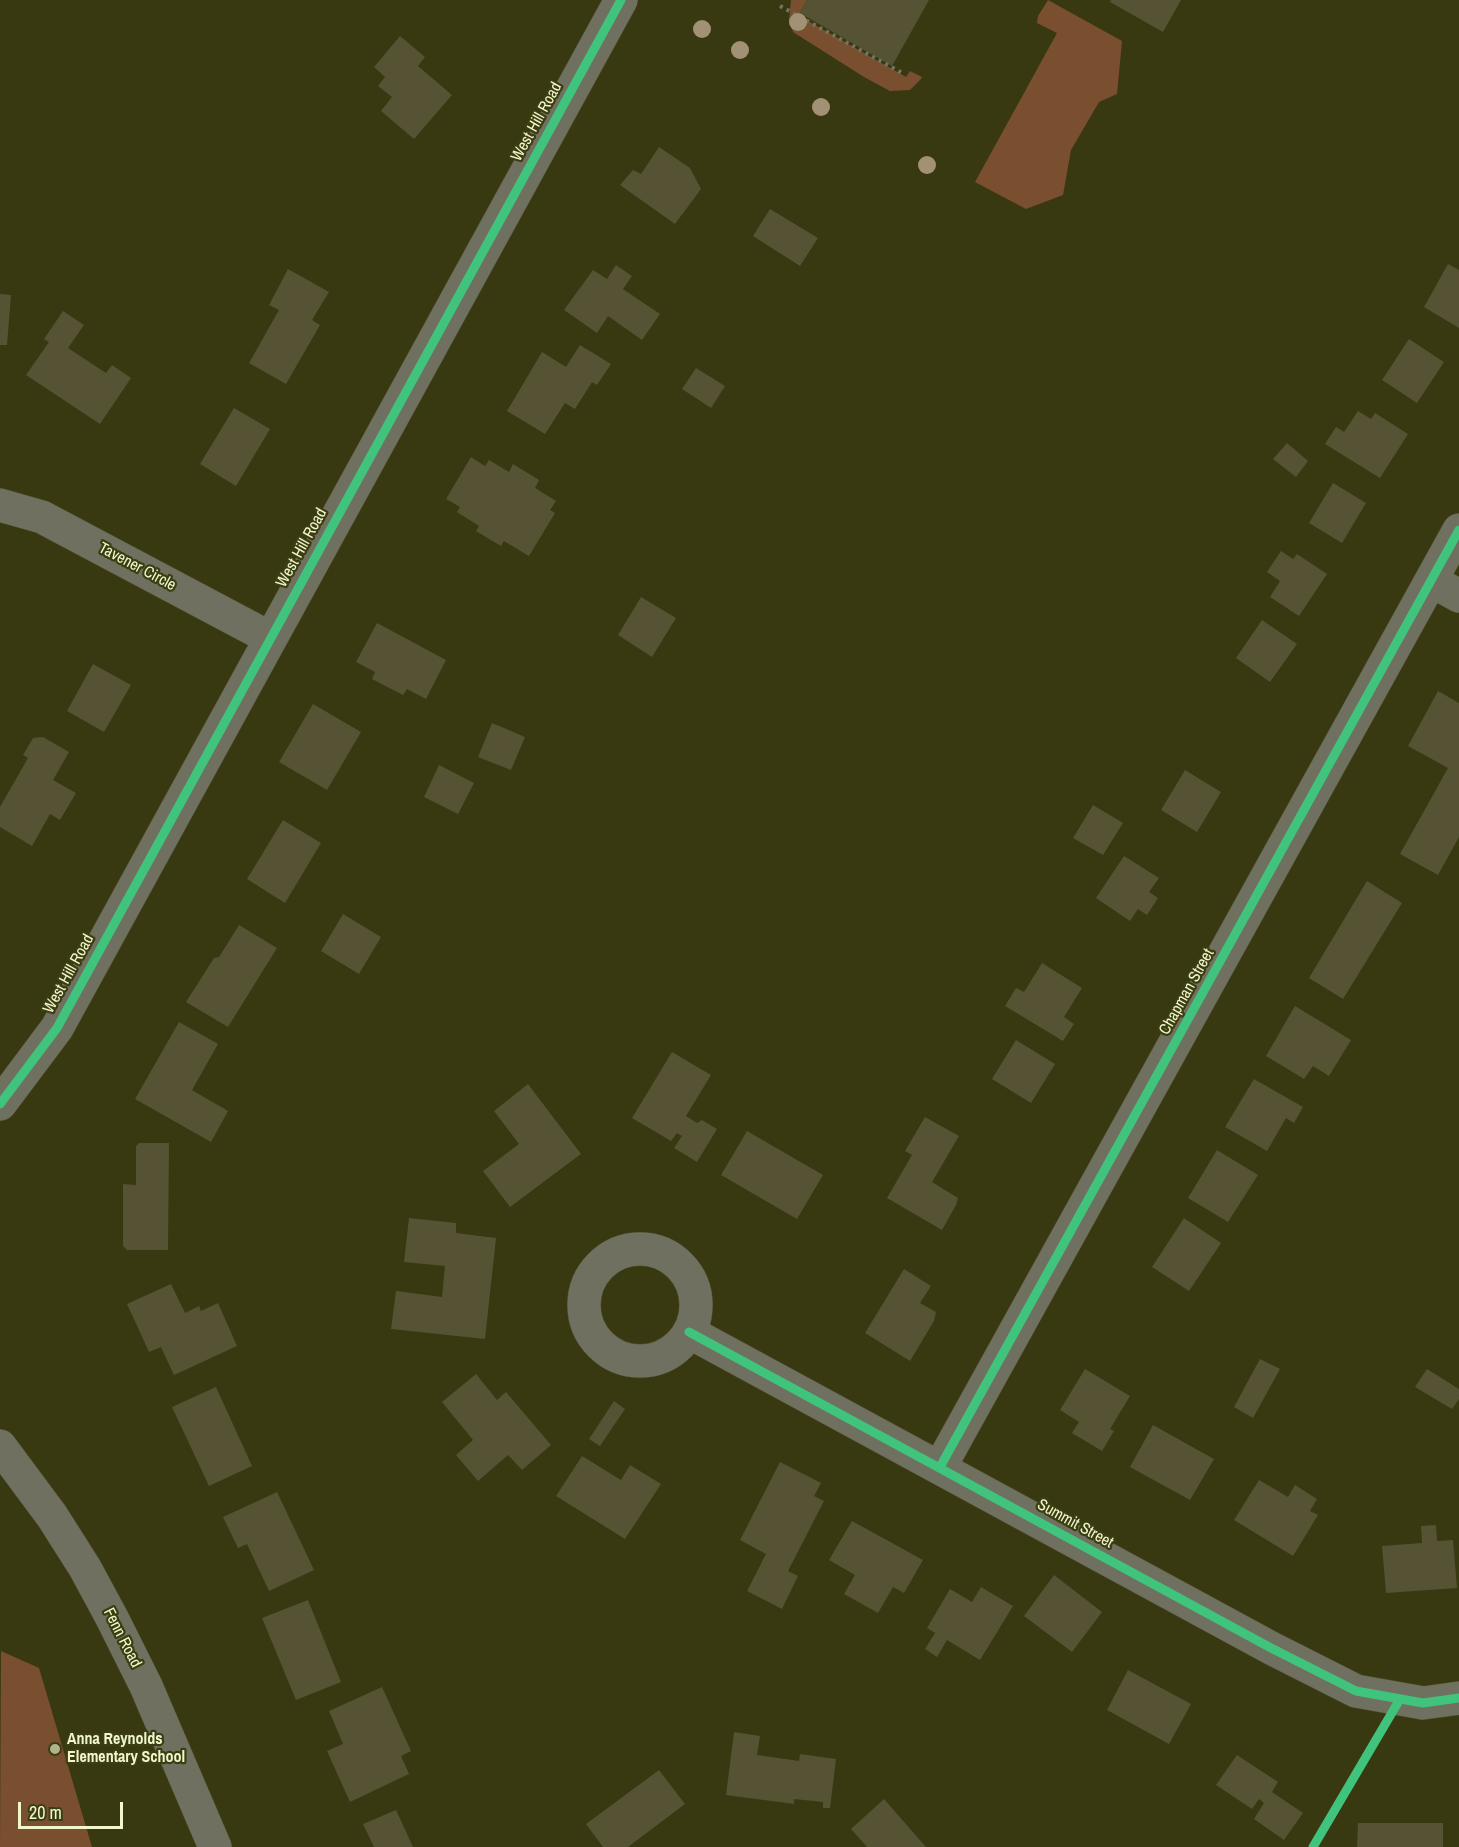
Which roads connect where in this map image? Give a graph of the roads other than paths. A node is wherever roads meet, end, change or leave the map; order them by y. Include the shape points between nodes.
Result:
1 (621, 0) edge
2 (0, 505) edge
3 (1459, 530) edge
4 (1446, 588) edge
5 (270, 638) junction
6 (0, 1104) edge
7 (688, 1332) dead end
8 (0, 1446) edge
9 (940, 1467) junction
10 (1459, 1698) edge
11 (215, 1847) edge

1 - 5 street, West Hill Road
2 - 5 street, Tavener Circle via 42,517
3 - 4 street, Chapman Street
4 - 9 street, Chapman Street
5 - 6 street, West Hill Road via 57,1028
7 - 9 street, Summit Street
8 - 11 street, Fenn Road via 52,1516 112,1618 146,1686
9 - 10 street, Summit Street via 1356,1691 1423,1703

